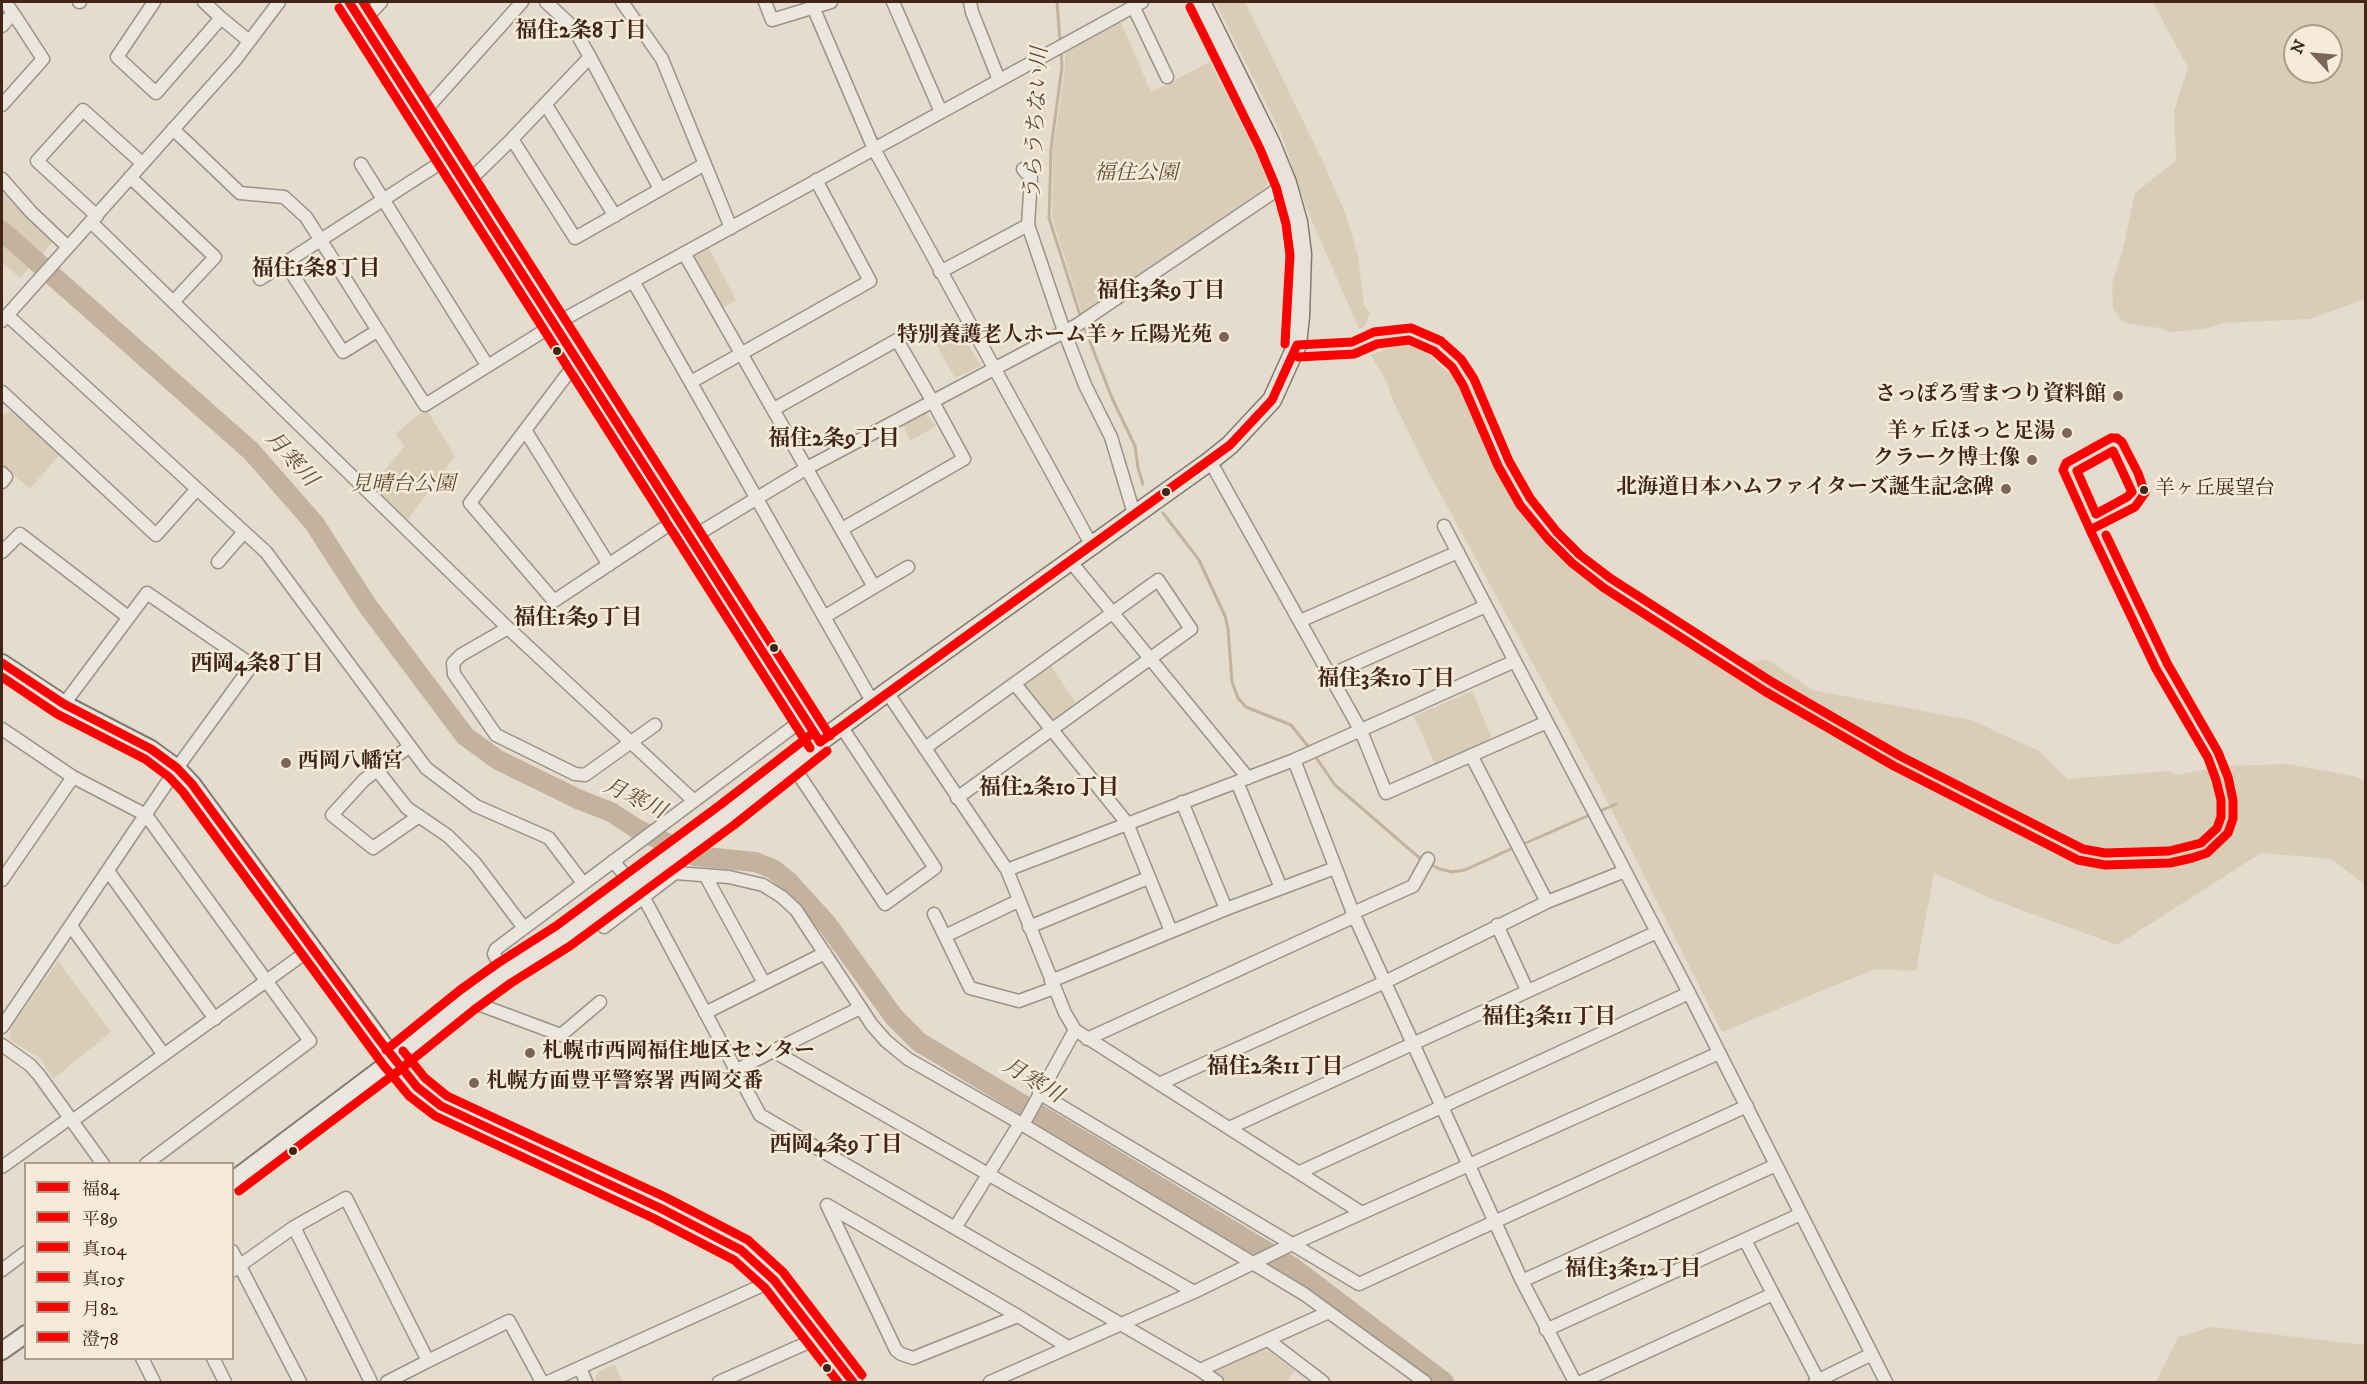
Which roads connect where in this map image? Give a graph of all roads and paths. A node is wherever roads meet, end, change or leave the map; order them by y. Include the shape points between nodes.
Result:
1 (5, 2) edge
2 (154, 2) edge
3 (204, 2) edge
4 (279, 2) edge
5 (349, 2) edge
6 (381, 2) edge
7 (522, 2) edge
8 (546, 2) edge
9 (622, 2) edge
10 (765, 2) edge
11 (831, 2) edge
12 (893, 2) edge
13 (970, 2) edge
14 (1201, 2) edge
15 (1137, 4) edge
16 (813, 7) junction
17 (13, 13) junction
18 (221, 18) junction
19 (362, 22) junction
20 (2, 26) edge
21 (249, 41) junction
22 (590, 57) junction
23 (1167, 77) dead end
24 (999, 80) junction
25 (2, 105) edge
26 (546, 105) junction
27 (941, 112) junction
28 (421, 115) junction
29 (173, 129) junction
30 (512, 139) junction
31 (874, 149) junction
32 (448, 158) junction
33 (142, 163) junction
34 (361, 164) dead end
35 (705, 164) junction
36 (1023, 169) dead end
37 (130, 177) junction
38 (2, 179) edge
39 (816, 180) junction
40 (1287, 183) junction
41 (465, 185) junction
42 (660, 189) junction
43 (383, 200) junction
44 (615, 216) junction
45 (94, 219) junction
46 (1028, 225) junction
47 (731, 228) junction
48 (320, 240) junction
49 (68, 247) junction
50 (684, 253) junction
51 (285, 263) junction
52 (940, 272) junction
53 (260, 279) dead end
54 (633, 281) junction
55 (174, 301) junction
56 (4, 318) edge
57 (555, 324) junction
58 (377, 331) junction
59 (1064, 331) junction
60 (741, 352) junction
61 (578, 360) junction
62 (488, 365) junction
63 (994, 369) junction
64 (691, 382) junction
65 (2, 392) edge
66 (933, 402) junction
67 (774, 410) junction
68 (525, 430) junction
69 (1210, 461) junction
70 (807, 468) junction
71 (2, 473) edge
72 (2, 482) edge
73 (197, 489) junction
74 (756, 497) junction
75 (1135, 517) junction
76 (679, 518) junction
77 (1444, 526) dead end
78 (842, 529) junction
79 (244, 532) junction
80 (691, 538) junction
81 (1092, 546) junction
82 (2, 552) edge
83 (1458, 552) junction
84 (218, 562) dead end
85 (1071, 562) junction
86 (609, 565) junction
87 (909, 567) dead end
88 (874, 587) junction
89 (1486, 606) junction
90 (1112, 614) junction
91 (128, 617) junction
92 (824, 617) junction
93 (1300, 621) junction
94 (508, 628) junction
95 (1149, 659) junction
96 (1515, 661) junction
97 (2, 663) edge
98 (1330, 675) junction
99 (1014, 684) junction
100 (880, 698) junction
101 (64, 704) junction
102 (805, 718) junction
103 (1547, 722) junction
104 (655, 725) dead end
105 (842, 726) junction
106 (1052, 730) junction
107 (1361, 731) junction
108 (4, 735) edge
109 (632, 742) junction
110 (820, 742) junction
111 (410, 746) junction
112 (925, 748) junction
113 (1471, 755) junction
114 (1299, 758) junction
115 (791, 763) junction
116 (177, 768) junction
117 (377, 770) junction
118 (73, 777) junction
119 (1243, 780) junction
120 (957, 798) junction
121 (693, 800) junction
122 (1182, 802) junction
123 (146, 815) junction
124 (419, 816) junction
125 (1127, 823) junction
126 (613, 861) junction
127 (1425, 864) dead end
128 (1335, 868) junction
129 (1007, 870) junction
130 (108, 871) junction
131 (1625, 871) junction
132 (705, 875) junction
133 (1148, 878) junction
134 (2, 880) edge
135 (583, 883) junction
136 (1281, 888) junction
137 (644, 898) junction
138 (1018, 901) junction
139 (1547, 902) junction
140 (1226, 909) junction
141 (1353, 913) junction
142 (934, 914) dead end
143 (1497, 925) junction
144 (71, 926) junction
145 (604, 927) dead end
146 (1029, 927) junction
147 (524, 928) junction
148 (1171, 931) junction
149 (1657, 932) junction
150 (945, 936) junction
151 (312, 948) junction
152 (825, 953) junction
153 (504, 973) junction
154 (267, 981) junction
155 (1385, 982) junction
156 (764, 983) junction
157 (1053, 984) junction
158 (1527, 990) junction
159 (1689, 993) junction
160 (467, 1000) junction
161 (600, 1002) dead end
162 (860, 1008) junction
163 (705, 1012) junction
164 (215, 1018) junction
165 (2, 1027) edge
166 (1075, 1030) junction
167 (1087, 1039) junction
168 (1413, 1044) junction
169 (2, 1045) edge
170 (773, 1051) junction
171 (1719, 1053) junction
172 (164, 1055) junction
173 (394, 1059) junction
174 (737, 1070) junction
175 (1159, 1084) junction
176 (1038, 1095) junction
177 (1442, 1106) junction
178 (1747, 1106) junction
179 (71, 1119) junction
180 (1022, 1122) junction
181 (1229, 1128) junction
182 (102, 1162) edge
183 (149, 1162) edge
184 (1468, 1164) junction
185 (1776, 1165) junction
186 (2, 1167) edge
187 (1300, 1172) junction
188 (988, 1175) junction
189 (234, 1179) edge
190 (1362, 1213) junction
191 (1801, 1214) junction
192 (1495, 1223) junction
193 (294, 1227) junction
194 (955, 1228) junction
195 (1745, 1240) junction
196 (1288, 1246) junction
197 (24, 1254) edge
198 (1255, 1262) junction
199 (236, 1269) edge
200 (2, 1270) edge
201 (774, 1280) junction
202 (1522, 1281) junction
203 (1194, 1292) junction
204 (1773, 1294) junction
205 (1329, 1312) junction
206 (1018, 1316) junction
207 (1119, 1324) junction
208 (1546, 1330) junction
209 (24, 1336) edge
210 (818, 1338) junction
211 (1268, 1340) junction
212 (1068, 1347) junction
213 (2, 1352) edge
214 (1872, 1354) junction
215 (142, 1360) edge
216 (214, 1360) edge
217 (428, 1361) junction
218 (580, 1368) junction
219 (1200, 1370) junction
220 (1817, 1382) edge
221 (154, 1383) edge
222 (225, 1383) edge
223 (300, 1383) edge
224 (370, 1383) edge
225 (387, 1383) edge
226 (542, 1383) edge
227 (548, 1383) edge
228 (586, 1383) edge
229 (719, 1383) edge
230 (852, 1383) edge
231 (990, 1383) edge
232 (1217, 1383) edge
233 (1323, 1383) edge
234 (1425, 1383) edge
235 (1575, 1383) edge
236 (1581, 1383) edge
237 (1886, 1383) edge

1 - 17 street
2 - 18 street via 117,57 156,93
3 - 18 street
4 - 21 street
5 - 19 street
6 - 19 street
7 - 28 street
8 - 22 street via 573,27
9 - 35 street via 662,59
10 - 16 street via 772,20
11 - 16 street
12 - 27 street
13 - 24 street
14 - 40 main road
15 - 23 street
15 - 24 street
16 - 31 street
17 - 20 street
17 - 25 street via 43,59
18 - 21 street
19 - 28 street
21 - 29 street
22 - 26 street
22 - 42 street
24 - 27 street
26 - 30 street
26 - 44 street
27 - 31 street
28 - 32 street
29 - 33 street
29 - 48 street via 240,193 284,197 306,217
30 - 41 street
30 - 44 street via 575,238
31 - 39 street
31 - 52 street
32 - 41 street
32 - 43 street
33 - 37 street
33 - 45 street via 83,110 38,161
34 - 43 street
35 - 42 street
35 - 47 street
36 - 46 street via 1031,178
37 - 45 street
37 - 55 street via 215,257
38 - 49 street
39 - 47 street
39 - 60 street via 870,281
40 - 59 street
40 - 69 main road via 1302,254 1297,345 1272,400
41 - 57 street
42 - 44 street
43 - 48 street
43 - 62 street
45 - 49 street
45 - 55 street
46 - 52 street
46 - 59 street
47 - 50 street
48 - 51 street
48 - 58 street
49 - 56 street
50 - 54 street
50 - 60 street
51 - 53 street
51 - 58 street via 343,352
52 - 63 street
54 - 57 street
54 - 64 street
55 - 94 street
56 - 73 street
57 - 61 street
57 - 62 street
58 - 62 street via 425,405
59 - 63 street
59 - 75 street via 1111,437
60 - 64 street
60 - 67 street
61 - 68 street
61 - 76 street
63 - 66 street
63 - 81 street
64 - 74 street
65 - 73 street via 156,535
66 - 67 street via 897,340
66 - 70 street
66 - 78 street via 964,459
67 - 70 street
68 - 86 street
68 - 86 street via 470,503 554,601
69 - 75 main road
69 - 93 street
70 - 74 street
70 - 78 street
71 - 72 street via 6,477
73 - 79 street
74 - 80 street
74 - 92 street
75 - 81 main road
76 - 80 street
76 - 86 street
77 - 83 street
78 - 88 street
79 - 84 street
79 - 111 street via 266,552
80 - 102 street
81 - 85 main road
82 - 91 street via 20,534
83 - 89 street
83 - 93 street
85 - 90 street
85 - 100 main road
87 - 88 street
88 - 92 street
89 - 96 street
89 - 98 street
90 - 95 street
90 - 95 street via 1158,580 1191,629
90 - 99 street
91 - 101 street
91 - 116 street via 147,593 252,665
92 - 100 street
93 - 98 street
94 - 109 street
94 - 109 street via 453,663 454,674 496,735 580,775 589,773
95 - 106 street
95 - 119 street
96 - 103 street
96 - 107 street
97 - 101 street
98 - 107 street
99 - 106 street
99 - 112 street
100 - 105 main road
100 - 112 street
101 - 116 street via 151,748
102 - 110 street
102 - 121 street
103 - 113 street
103 - 131 street
104 - 109 street
105 - 110 main road
105 - 115 street via 935,868 885,904
106 - 120 street
106 - 125 street
107 - 113 street via 1386,793
107 - 114 street
108 - 118 street
109 - 121 street
110 - 115 main road
111 - 117 street
111 - 135 street via 426,768 476,806 549,838
112 - 120 street
113 - 139 street
114 - 119 street
114 - 128 street
115 - 153 main road, bridge via 563,936
116 - 123 street
116 - 151 street
117 - 124 street via 407,808
117 - 124 street via 332,815 373,848
118 - 123 street
118 - 134 street
119 - 122 street
119 - 136 street
120 - 129 street
121 - 126 street
122 - 125 street
122 - 140 street
123 - 130 street
123 - 154 street
124 - 147 street via 448,836 475,863
125 - 129 street
125 - 133 street
126 - 135 street
126 - 137 street
127 - 141 street via 1413,886
128 - 136 street
128 - 141 street
129 - 138 street
130 - 144 street
130 - 164 street
131 - 139 street
131 - 149 street
132 - 137 street via 675,873
132 - 152 street via 763,885 782,897 796,910
132 - 156 street
133 - 146 street
133 - 148 street
135 - 147 street
136 - 140 street
137 - 145 street
137 - 163 street
138 - 146 street
138 - 150 street
139 - 143 street
140 - 148 street
141 - 155 street
141 - 167 street via 1349,919
142 - 150 street
143 - 155 street
143 - 158 street
144 - 165 street
144 - 172 street
146 - 157 street
147 - 153 street via 494,951
148 - 157 street
149 - 158 street
149 - 159 street
150 - 157 street via 970,988 1019,1001
151 - 154 street
151 - 173 street
152 - 156 street
152 - 162 street
153 - 160 main road
154 - 164 street
154 - 183 street via 310,1041
155 - 168 street
155 - 175 street
156 - 163 street
157 - 166 street
158 - 168 street
159 - 171 street
159 - 177 street
160 - 161 street via 561,1035
160 - 173 main road
162 - 170 street
162 - 180 street via 886,1041 908,1059
163 - 174 street
164 - 172 street
166 - 167 street
166 - 176 street
167 - 175 street
168 - 177 street
168 - 181 street
169 - 179 street via 30,1065
170 - 174 street
170 - 188 street
171 - 178 street
171 - 184 street
172 - 179 street
173 - 189 street
173 - 201 main road via 417,1087 441,1106 711,1233 741,1250
174 - 194 street via 760,1115
175 - 181 street
176 - 180 street
176 - 196 street
177 - 184 street
177 - 187 street
178 - 185 street
178 - 192 street
179 - 182 street
179 - 186 street
180 - 188 street
180 - 198 street
181 - 187 street
184 - 190 street
184 - 192 street
185 - 191 street
185 - 202 street
187 - 190 street
188 - 194 street
188 - 203 street
190 - 196 street
191 - 195 street
191 - 214 street
192 - 196 street via 1359,1284
192 - 202 street
193 - 199 street
193 - 217 street via 346,1198
193 - 224 street
194 - 207 street
195 - 204 street
195 - 208 street
196 - 198 street
197 - 200 street
198 - 203 street
198 - 205 street
199 - 223 street
201 - 210 main road
201 - 218 street
202 - 208 street
203 - 207 street
204 - 220 street
204 - 236 street
205 - 211 street
205 - 234 street
206 - 206 street via 998,1304 827,1205 901,1354 913,1358
206 - 212 street
207 - 212 street
207 - 219 street
208 - 235 street
209 - 213 street
210 - 229 street
210 - 230 main road
211 - 219 street
211 - 233 street
212 - 231 street
214 - 220 street
214 - 237 street
215 - 221 street
216 - 222 street
217 - 225 street
217 - 226 street via 509,1321
218 - 227 street
218 - 228 street
219 - 232 street

